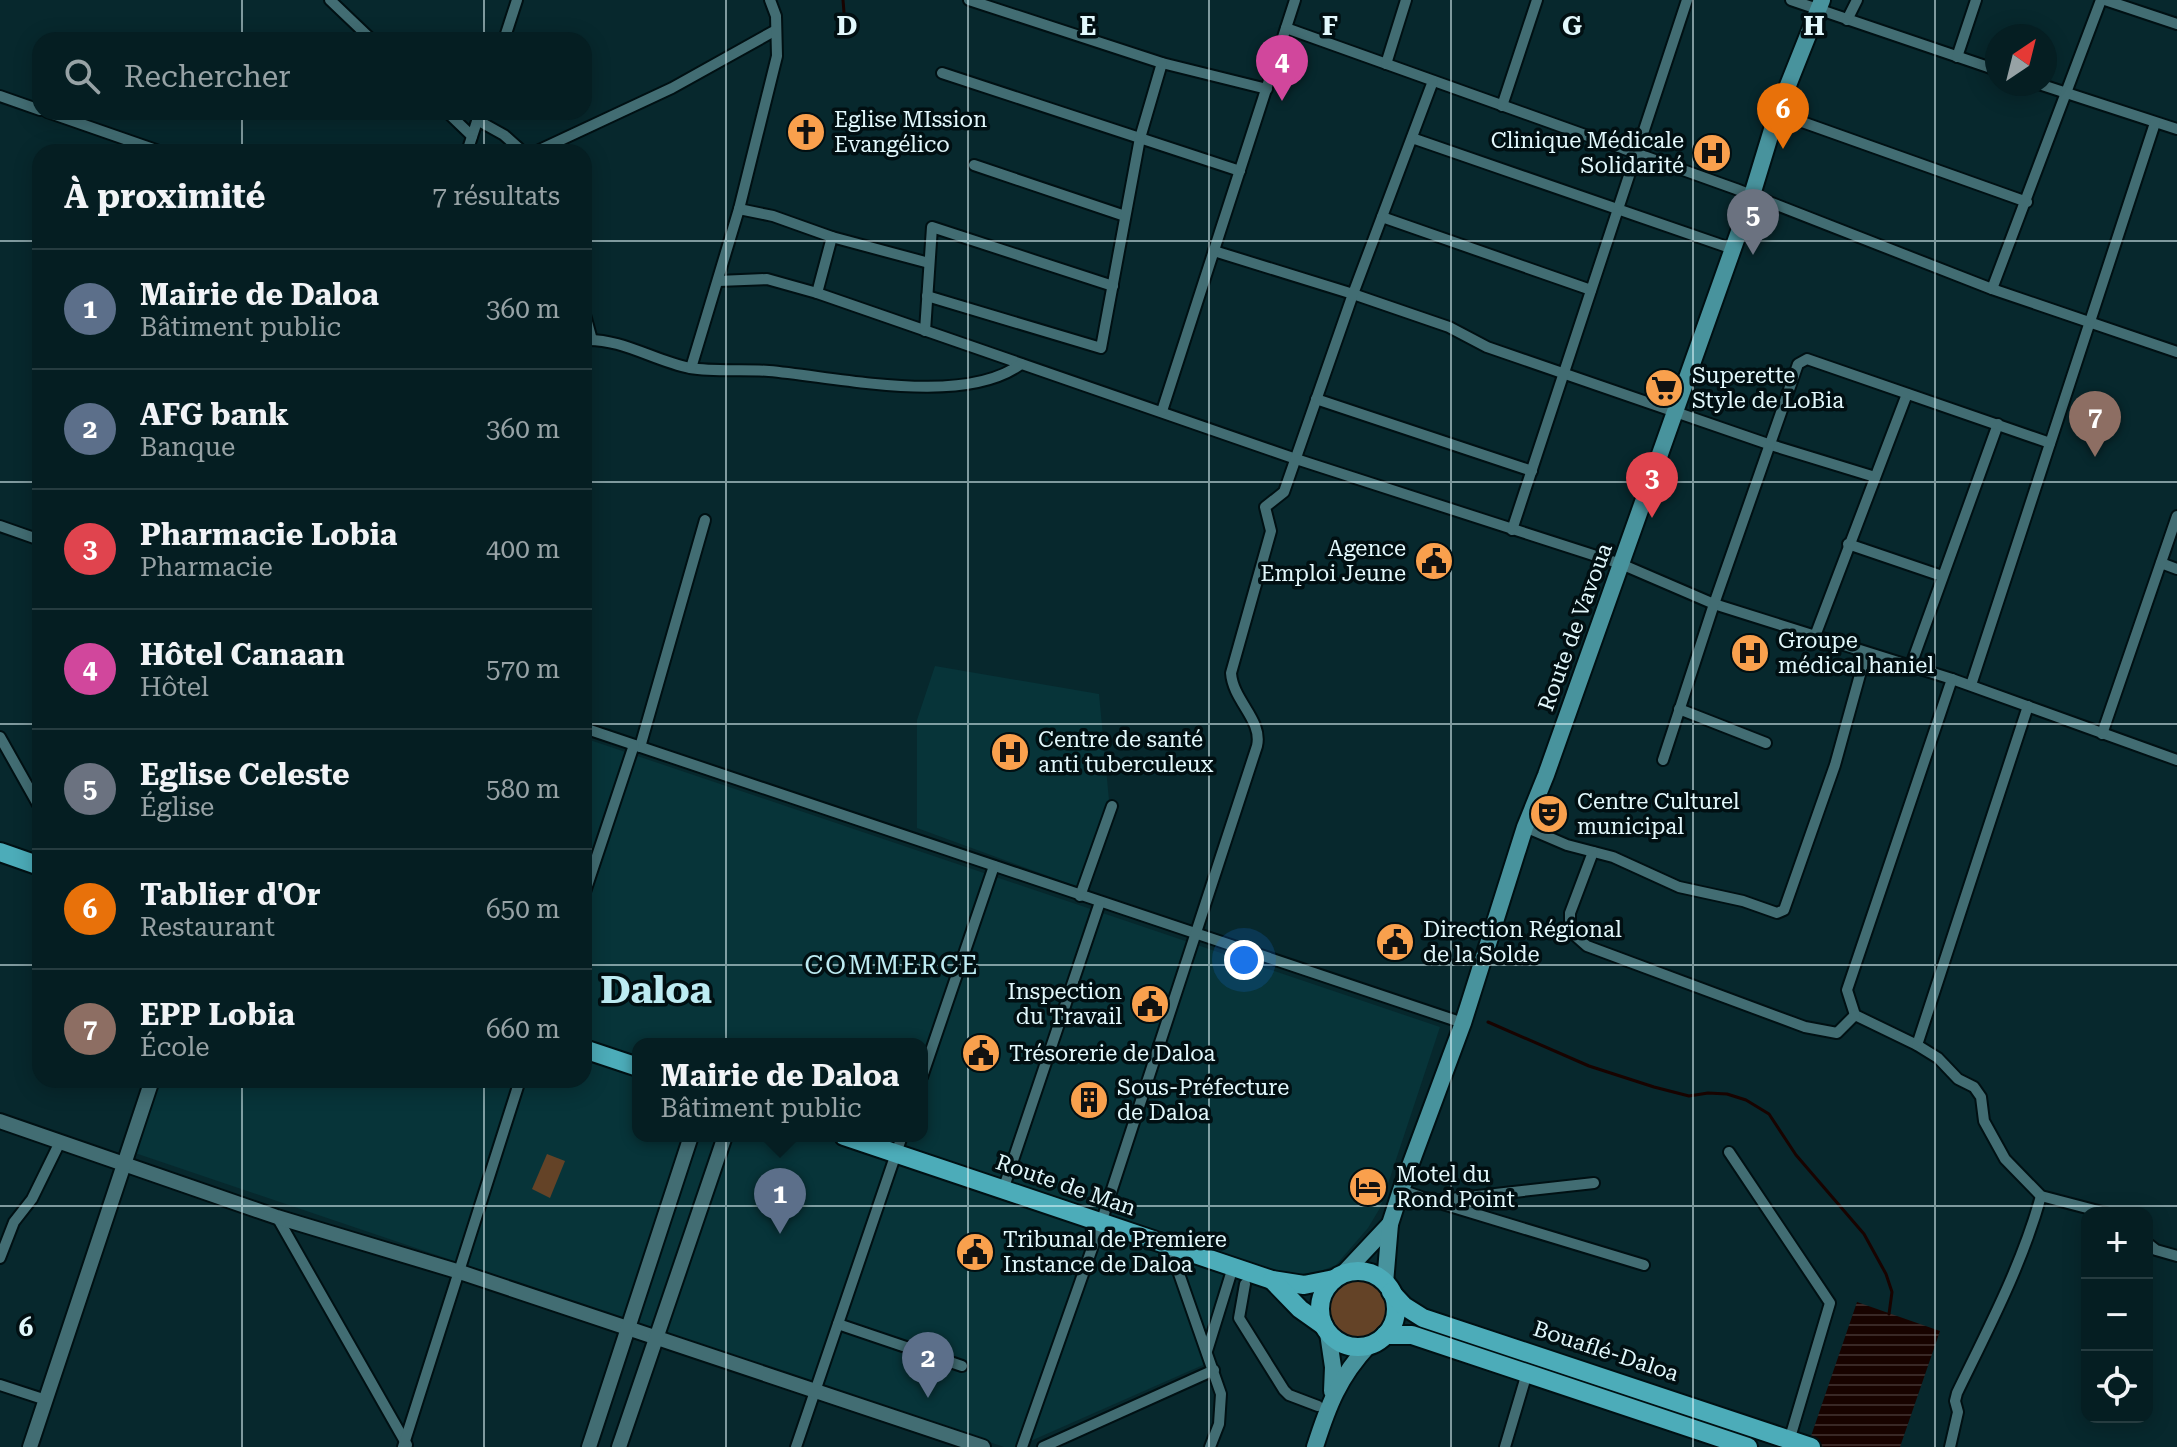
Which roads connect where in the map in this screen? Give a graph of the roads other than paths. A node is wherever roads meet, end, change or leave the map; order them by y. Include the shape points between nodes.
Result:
1 (330, 0) edge
2 (517, 0) edge
3 (770, 0) edge
4 (969, 0) edge
5 (1295, 0) edge
6 (1406, 0) edge
7 (1537, 0) edge
8 (1687, 0) edge
9 (1791, 0) edge
10 (1857, 0) edge
11 (1976, 0) edge
12 (2103, 0) edge
13 (1820, 4) edge
14 (1847, 20) junction
15 (2177, 24) edge
16 (1286, 28) junction
17 (776, 30) junction
18 (364, 32) edge
19 (507, 32) edge
20 (1957, 57) junction
21 (1162, 63) junction
22 (1386, 64) junction
23 (1985, 66) edge
24 (942, 73) dead end
25 (1433, 81) junction
26 (1267, 89) junction
27 (2057, 90) edge
28 (2067, 93) junction
29 (0, 96) edge
30 (1502, 106) junction
31 (32, 107) edge
32 (1777, 113) junction
33 (70, 120) edge
34 (455, 120) edge
35 (478, 120) edge
36 (484, 120) edge
37 (2155, 123) junction
38 (2177, 129) edge
39 (472, 136) junction
40 (1140, 138) junction
41 (1412, 138) junction
42 (139, 144) edge
43 (470, 144) edge
44 (514, 144) edge
45 (552, 144) edge
46 (1635, 155) junction
47 (974, 165) dead end
48 (1240, 171) junction
49 (1752, 195) junction
50 (2027, 202) junction
51 (739, 209) junction
52 (1617, 209) junction
53 (1125, 216) junction
54 (1382, 217) junction
55 (832, 237) junction
56 (1733, 249) junction
57 (1214, 251) junction
58 (929, 263) junction
59 (718, 281) junction
60 (1113, 286) junction
61 (1992, 289) junction
62 (1591, 290) junction
63 (817, 293) junction
64 (1353, 294) junction
65 (927, 296) junction
66 (2090, 322) junction
67 (925, 331) junction
68 (592, 340) edge
69 (2177, 352) edge
70 (1021, 364) junction
71 (691, 368) junction
72 (1564, 372) junction
73 (1907, 394) junction
74 (1316, 399) junction
75 (1162, 411) junction
76 (1674, 412) junction
77 (1998, 424) junction
78 (2050, 443) junction
79 (1771, 445) junction
80 (1296, 459) junction
81 (1532, 471) junction
82 (1875, 477) junction
83 (2177, 516) edge
84 (705, 520) dead end
85 (0, 526) edge
86 (1512, 530) junction
87 (32, 537) edge
88 (1848, 544) junction
89 (2161, 563) junction
90 (1621, 564) junction
91 (2177, 569) edge
92 (1942, 576) junction
93 (1714, 604) junction
94 (1815, 636) junction
95 (1866, 653) junction
96 (1911, 665) junction
97 (1952, 679) junction
98 (1971, 685) junction
99 (2028, 706) junction
100 (1679, 709) junction
101 (592, 731) edge
102 (2102, 734) junction
103 (0, 737) edge
104 (1766, 743) dead end
105 (637, 746) junction
106 (1663, 760) dead end
107 (2177, 760) edge
108 (32, 794) edge
109 (1112, 806) dead end
110 (1525, 827) junction
111 (0, 852) edge
112 (1593, 852) junction
113 (32, 863) edge
114 (994, 866) junction
115 (592, 873) edge
116 (1080, 896) junction
117 (1100, 902) junction
118 (1196, 935) junction
119 (1855, 1015) junction
120 (1463, 1023) junction
121 (1917, 1045) junction
122 (592, 1052) edge
123 (928, 1059) edge
124 (632, 1065) edge
125 (149, 1088) edge
126 (518, 1088) edge
127 (0, 1121) edge
128 (60, 1142) junction
129 (689, 1142) edge
130 (723, 1142) edge
131 (899, 1145) edge
132 (1729, 1152) dead end
133 (124, 1164) junction
134 (1594, 1183) dead end
135 (1003, 1190) junction
136 (1401, 1190) junction
137 (2041, 1196) junction
138 (1433, 1201) junction
139 (2083, 1207) edge
140 (277, 1217) junction
141 (1101, 1223) junction
142 (1390, 1224) junction
143 (1173, 1247) junction
144 (2153, 1248) edge
145 (2177, 1256) edge
146 (0, 1258) edge
147 (1644, 1265) dead end
148 (460, 1272) junction
149 (1231, 1272) junction
150 (1339, 1276) junction
151 (1272, 1280) junction
152 (1245, 1284) dead end
153 (1388, 1287) junction
154 (838, 1324) junction
155 (627, 1329) junction
156 (1326, 1330) junction
157 (656, 1339) junction
158 (1377, 1340) junction
159 (1207, 1351) junction
160 (962, 1366) dead end
161 (1214, 1370) junction
162 (1527, 1373) junction
163 (0, 1385) edge
164 (814, 1392) junction
165 (46, 1400) junction
166 (1325, 1401) junction
167 (1789, 1443) edge
168 (405, 1445) edge
169 (30, 1447) edge
170 (589, 1447) edge
171 (619, 1447) edge
172 (796, 1447) edge
173 (983, 1447) edge
174 (1022, 1447) edge
175 (1043, 1447) edge
176 (1210, 1447) edge
177 (1315, 1447) edge
178 (1505, 1447) edge
179 (1748, 1447) edge
180 (1811, 1447) edge
181 (1950, 1447) edge

1 - 18 street
2 - 19 street
3 - 17 street
4 - 21 street
5 - 16 street
6 - 22 street
7 - 30 street
8 - 46 street
9 - 13 street
10 - 14 street
11 - 20 street
12 - 15 street
12 - 28 street
13 - 14 street
13 - 32 main road, Route de Vavoua
14 - 20 street
16 - 22 street
16 - 26 street
17 - 45 street via 672,88
17 - 51 street via 777,56
20 - 23 street
21 - 26 street
21 - 40 street
22 - 25 street
24 - 40 street
25 - 30 street
25 - 41 street
26 - 48 street
27 - 28 street
28 - 37 street
28 - 50 street
29 - 31 street
30 - 46 street
32 - 49 main road, Route de Vavoua
32 - 50 street
33 - 42 street
34 - 39 street
35 - 39 street
36 - 44 street
37 - 38 street
37 - 66 street
39 - 43 street
40 - 48 street
40 - 53 street
41 - 52 street
41 - 54 street
46 - 49 street
46 - 52 street
47 - 53 street
48 - 57 street
49 - 56 main road, Route de Vavoua
49 - 61 street
50 - 61 street
51 - 55 street
51 - 59 street
52 - 56 street
52 - 62 street
53 - 60 street
54 - 62 street
54 - 64 street
55 - 58 street
55 - 63 street
56 - 76 main road, Route de Vavoua
57 - 64 street
57 - 75 street
58 - 60 street via 935,226
58 - 65 street
59 - 63 street via 767,279
59 - 71 street
60 - 65 street via 1099,349
61 - 66 street
62 - 72 street
63 - 67 street
64 - 72 street
64 - 74 street
65 - 67 street
66 - 69 street
66 - 78 street
67 - 70 street
68 - 71 street via 616,342
70 - 71 street via 995,379 967,385 894,386 752,369
70 - 75 street
72 - 76 street
72 - 81 street
73 - 77 street
73 - 79 street via 1807,359 1792,376
73 - 82 street
74 - 80 street
74 - 81 street
75 - 80 street
76 - 79 street
76 - 90 main road, Route de Vavoua
77 - 78 street
77 - 92 street
78 - 98 street
79 - 82 street
79 - 93 street
80 - 86 street
80 - 118 street via 1284,492 1265,507 1271,531 1231,673 1232,686 1259,737
81 - 86 street
82 - 88 street
83 - 89 street
84 - 105 street
85 - 87 street
86 - 90 street
88 - 92 street
88 - 94 street
89 - 91 street
89 - 102 street
90 - 93 street
90 - 110 main road, Route de Vavoua
92 - 96 street
93 - 94 street
93 - 100 street
94 - 95 street
95 - 96 street
95 - 112 street via 1835,765 1784,910 1777,913 1679,887
96 - 97 street
97 - 98 street
97 - 119 street via 1847,990
98 - 99 street
99 - 102 street
99 - 121 street
100 - 104 street
100 - 106 street
101 - 105 street
102 - 107 street
103 - 108 street
105 - 114 street
105 - 115 street
109 - 116 street
110 - 112 street
110 - 120 main road, Route de Vavoua
111 - 113 highway
112 - 119 street via 1570,913 1570,931 1587,946 1805,1027 1837,1033
114 - 116 street
114 - 123 street
116 - 117 street
117 - 118 street
117 - 135 street
118 - 120 street
118 - 141 street
119 - 121 street
120 - 136 main road, Route de Vavoua
121 - 137 street via 1974,1087 1984,1121 2005,1159
122 - 124 highway
125 - 133 street
126 - 148 street
127 - 128 street
128 - 133 street
128 - 146 street via 32,1199 14,1222
129 - 155 street
130 - 157 street
131 - 135 highway, Route de Man
131 - 154 street
132 - 167 street via 1830,1303
133 - 140 street
133 - 165 street
134 - 138 street
135 - 141 highway, Route de Man
136 - 138 street
136 - 142 main road, Route de Vavoua
137 - 139 street
137 - 181 street via 2032,1229 1957,1393
138 - 147 street
140 - 148 street
140 - 168 street
141 - 143 highway, Route de Man
141 - 174 street
142 - 150 main road
142 - 153 main road
143 - 149 highway, Route de Man
143 - 159 street
144 - 145 street
148 - 155 street
148 - 168 street
149 - 151 highway, Route de Man
149 - 159 street
150 - 151 highway via 1304,1285
150 - 153 highway via 1366,1272
150 - 156 highway via 1321,1297
151 - 156 highway
152 - 166 street via 1239,1318 1284,1390
153 - 158 highway via 1395,1315
153 - 167 highway, Bouaflé-Daloa via 1423,1318
154 - 160 street
154 - 164 street
155 - 157 street
155 - 170 street
156 - 158 highway via 1343,1343 1360,1346
156 - 166 main road via 1333,1367
157 - 164 street
157 - 171 street
158 - 162 highway, Bouaflé-Daloa via 1412,1335
158 - 166 main road
159 - 161 street
161 - 175 street
161 - 176 street via 1221,1394 1219,1424
162 - 178 street
162 - 179 highway, Bouaflé-Daloa
163 - 165 street
164 - 172 street
164 - 173 street
165 - 169 street
166 - 177 main road
167 - 180 highway, Bouaflé-Daloa

